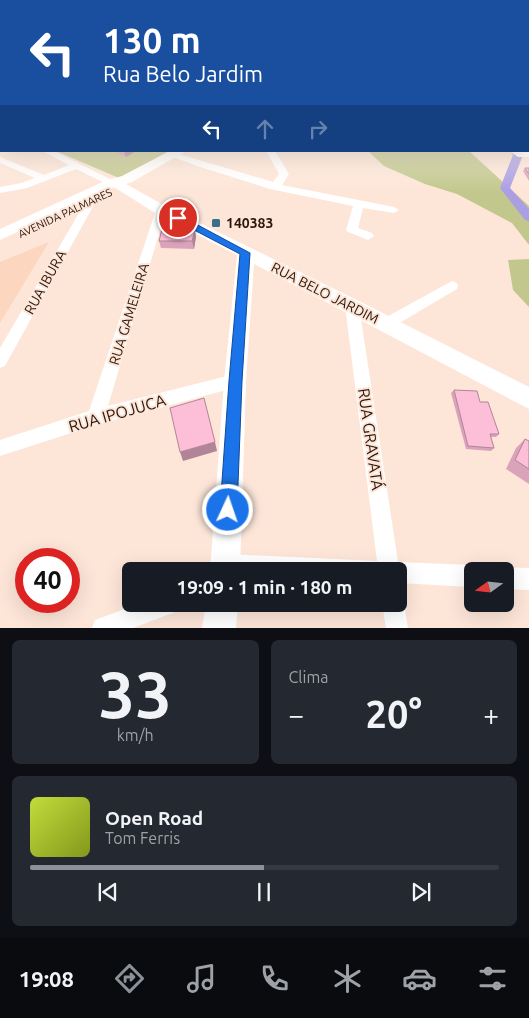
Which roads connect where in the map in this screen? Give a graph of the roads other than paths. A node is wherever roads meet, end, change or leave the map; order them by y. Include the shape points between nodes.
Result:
1 (48, 152) edge
2 (271, 152) edge
3 (176, 153) edge
4 (0, 160) edge
5 (76, 166) junction
6 (44, 178) junction
7 (120, 183) junction
8 (274, 187) junction
9 (0, 190) edge
10 (91, 201) junction
11 (359, 204) junction
12 (161, 210) junction
13 (394, 210) dead end
14 (0, 235) edge
15 (368, 236) dead end
16 (0, 244) edge
17 (246, 253) junction
18 (452, 286) dead end
19 (352, 306) junction
20 (386, 324) junction
21 (0, 362) edge
22 (235, 381) junction
23 (529, 399) edge
24 (96, 418) junction
25 (0, 448) edge
26 (225, 562) edge
27 (388, 562) edge
28 (407, 572) edge
29 (464, 576) edge
30 (514, 578) edge
31 (529, 579) edge
32 (146, 612) edge
33 (221, 612) edge
34 (394, 612) edge
35 (103, 628) edge
36 (219, 628) edge
37 (397, 628) edge

1 - 5 street
2 - 8 street via 284,176
3 - 7 street, AVENIDA PALMARES
3 - 8 street via 215,170
4 - 6 street
5 - 6 street
5 - 7 street
6 - 9 street
7 - 10 street, AVENIDA PALMARES
7 - 12 street, RUA BELO JARDIM
7 - 14 street, AVENIDA PALMARES
8 - 11 street
10 - 16 street, AVENIDA PALMARES
10 - 21 street, RUA IBURA
11 - 13 street
11 - 15 street via 352,230
12 - 17 street, RUA BELO JARDIM
12 - 24 street, RUA GAMELEIRA
17 - 19 street, RUA BELO JARDIM
17 - 22 street
18 - 20 street
19 - 20 street, RUA BELO JARDIM
19 - 27 street, RUA GRAVATÁ
20 - 23 street, RUA BELO JARDIM
22 - 24 street, RUA IPOJUCA
22 - 26 street
24 - 25 street, RUA IPOJUCA
28 - 29 street
30 - 31 street
32 - 35 street
33 - 36 street
34 - 37 street

